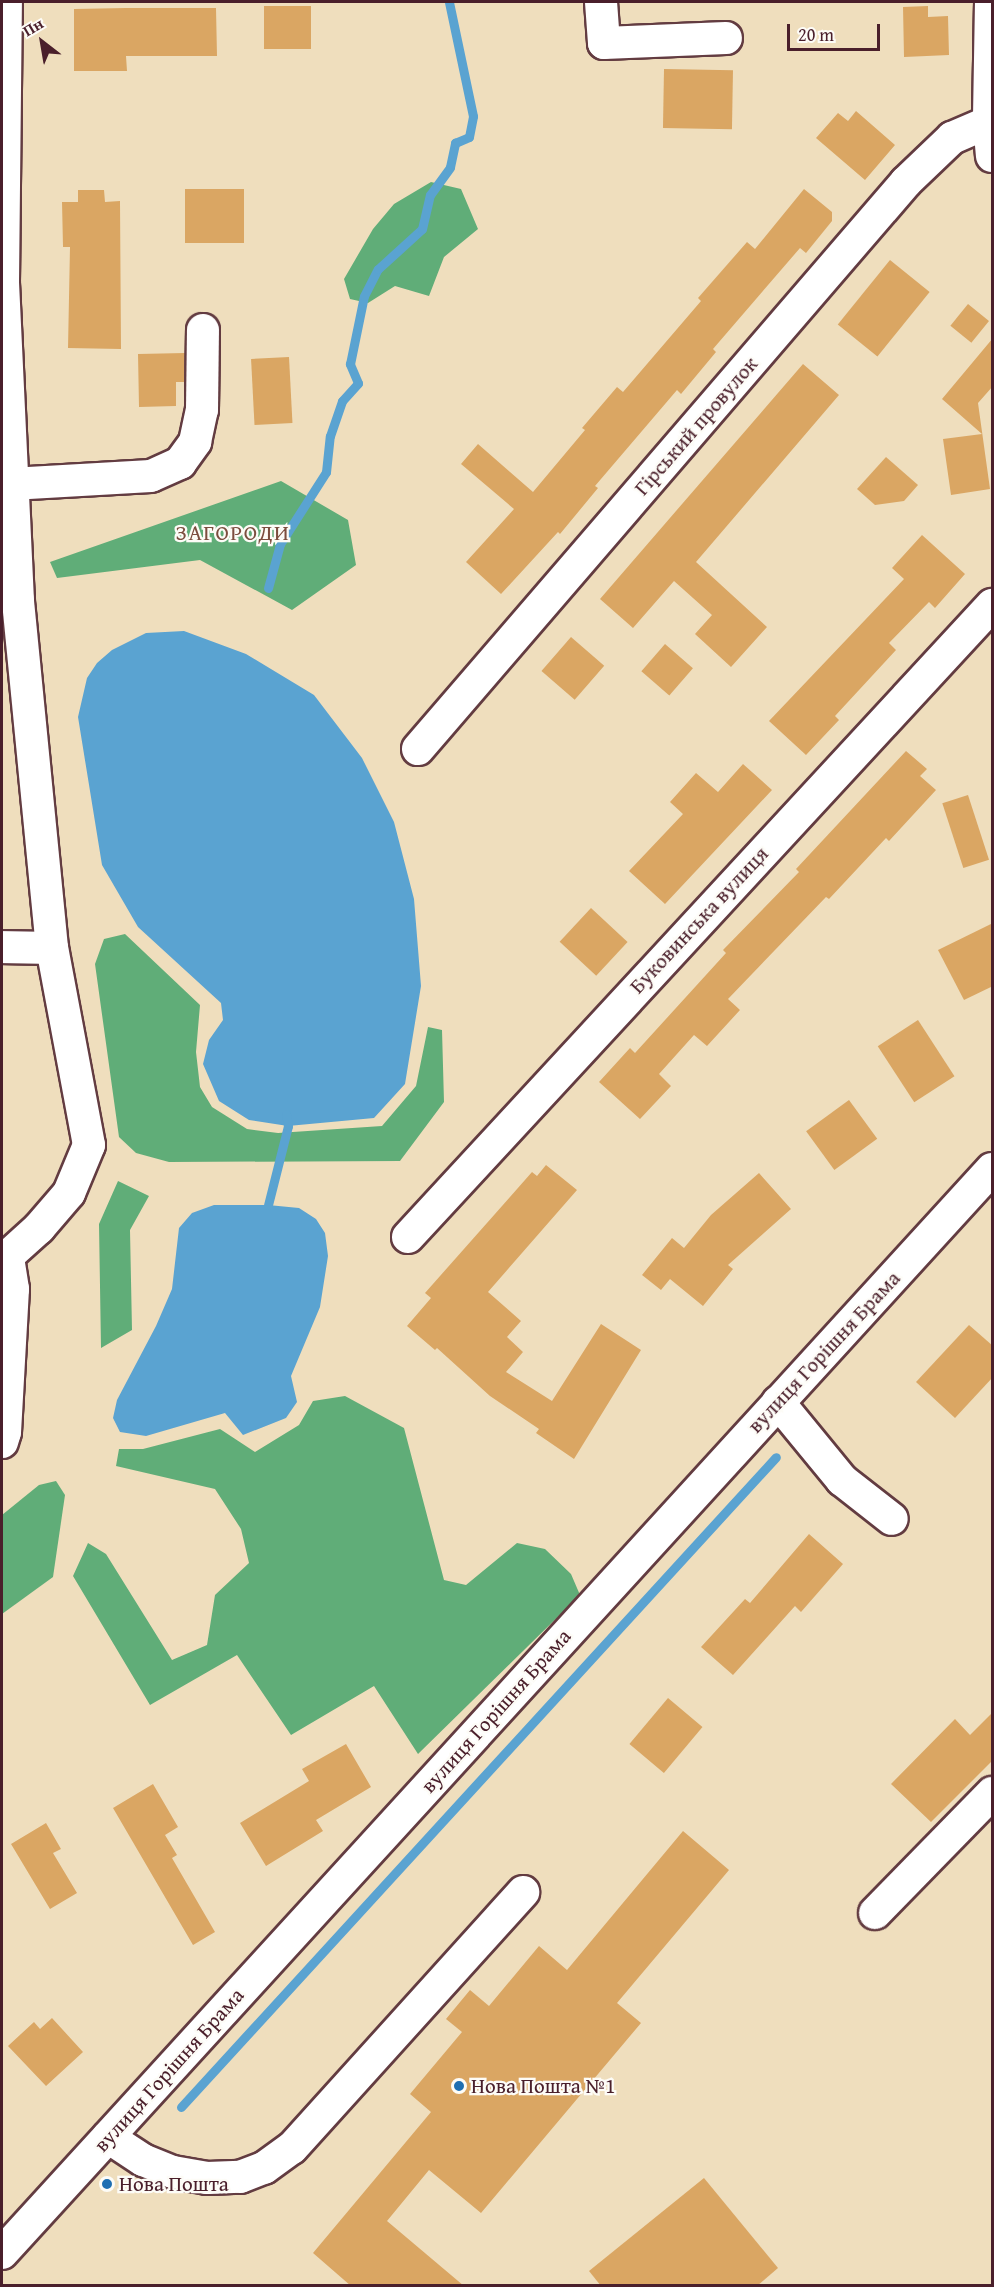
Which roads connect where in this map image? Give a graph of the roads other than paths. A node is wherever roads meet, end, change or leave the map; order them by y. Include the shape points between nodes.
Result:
1 (6, 2) edge
2 (601, 2) edge
3 (991, 2) edge
4 (726, 38) dead end
5 (989, 122) junction
6 (993, 156) edge
7 (2, 281) edge
8 (203, 330) dead end
9 (11, 484) junction
10 (10, 600) edge
11 (993, 605) edge
12 (418, 749) dead end
13 (2, 947) edge
14 (52, 948) junction
15 (993, 1169) edge
16 (408, 1237) dead end
17 (5, 1258) edge
18 (778, 1402) junction
19 (2, 1442) edge
20 (891, 1519) dead end
21 (993, 1793) edge
22 (523, 1892) dead end
23 (875, 1913) dead end
24 (108, 2137) junction
25 (2, 2253) edge

1 - 7 street
2 - 4 street via 604,43
3 - 5 street
5 - 6 street
5 - 12 street, Гірський провулок via 952,138 906,182
7 - 9 street
8 - 9 street via 202,410 195,442 180,463 151,476
9 - 10 street
10 - 14 street
11 - 16 street, Буковинська вулиця
13 - 14 street
14 - 17 street via 89,1145 69,1193
15 - 18 street, вулиця Горішня Брама
17 - 19 street via 13,1289
18 - 20 street via 842,1480
18 - 24 street, вулиця Горішня Брама
21 - 23 street
22 - 24 street via 291,2148 264,2168 240,2177 207,2178 173,2172 143,2160
24 - 25 street, вулиця Горішня Брама

